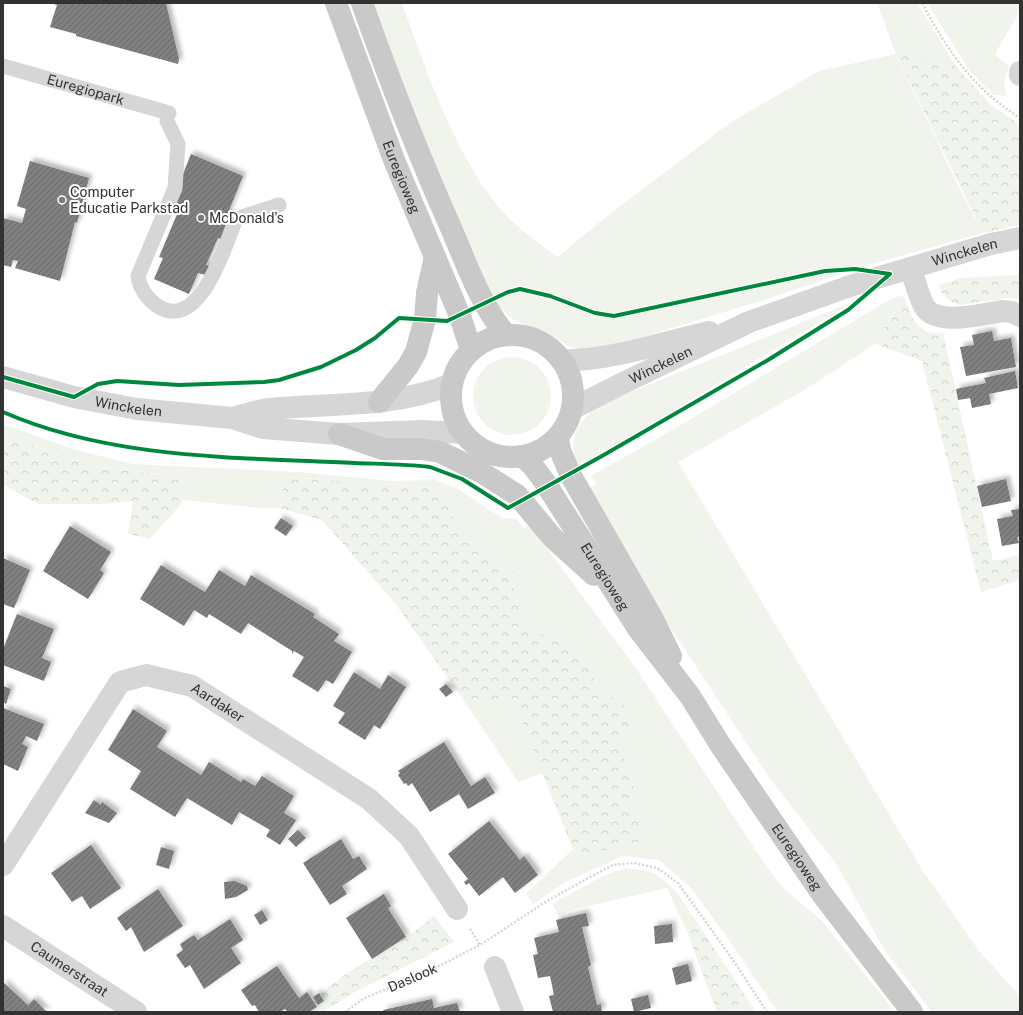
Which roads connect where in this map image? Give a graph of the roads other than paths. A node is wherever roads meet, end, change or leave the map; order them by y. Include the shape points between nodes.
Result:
1 (336, 3) edge
2 (362, 3) edge
3 (3, 66) edge
4 (1020, 72) edge
5 (1020, 75) edge
6 (279, 205) dead end
7 (1020, 238) edge
8 (435, 257) junction
9 (910, 268) junction
10 (1020, 316) edge
11 (750, 322) junction
12 (506, 335) junction
13 (472, 350) junction
14 (561, 360) junction
15 (3, 377) edge
16 (452, 384) junction
17 (379, 402) junction
18 (572, 409) junction
19 (232, 418) junction
20 (462, 433) junction
21 (339, 434) junction
22 (558, 438) junction
23 (522, 456) junction
24 (614, 593) junction
25 (690, 696) junction
26 (3, 865) edge
27 (457, 909) road end
28 (3, 926) edge
29 (495, 967) road end
30 (136, 1012) edge
31 (513, 1012) edge
32 (912, 1012) edge

1 - 8 main road, Euregioweg via 394,160
2 - 12 main road, Euregioweg via 405,121 441,205 487,310
3 - 6 lane, Euregiopark via 168,117 178,144 175,188 138,276 139,285 150,301 166,310 181,309 194,304 208,287 236,219
4 - 5 street
7 - 9 street, Winckelen
8 - 13 main road, Euregioweg
8 - 17 main road via 416,352
9 - 10 street via 924,307 934,315 947,319 1003,311
9 - 11 street, Winckelen via 850,286
11 - 14 street, Winckelen via 604,356
11 - 18 street, Winckelen
12 - 13 main road via 488,340
12 - 14 main road via 538,341 551,349
13 - 16 main road via 459,366
14 - 18 main road via 570,376
15 - 19 street, Winckelen via 74,397 136,409
16 - 17 street, Winckelen via 418,395
16 - 20 main road via 454,416
17 - 19 street, Winckelen via 266,409
18 - 22 main road
19 - 21 street, Winckelen via 262,428
20 - 21 street, Winckelen via 423,431
20 - 23 main road via 489,453 506,458
21 - 24 main road via 383,449 440,452 481,472 517,495 553,538
22 - 23 main road via 537,452
22 - 25 main road, Euregioweg via 564,463 654,621
23 - 24 main road, Euregioweg via 544,481
24 - 25 main road, Euregioweg
25 - 32 main road, Euregioweg via 788,846
26 - 27 street, Aardaker via 120,682 146,675 192,686 369,799 409,836
28 - 30 street, Caumerstraat
29 - 31 street

